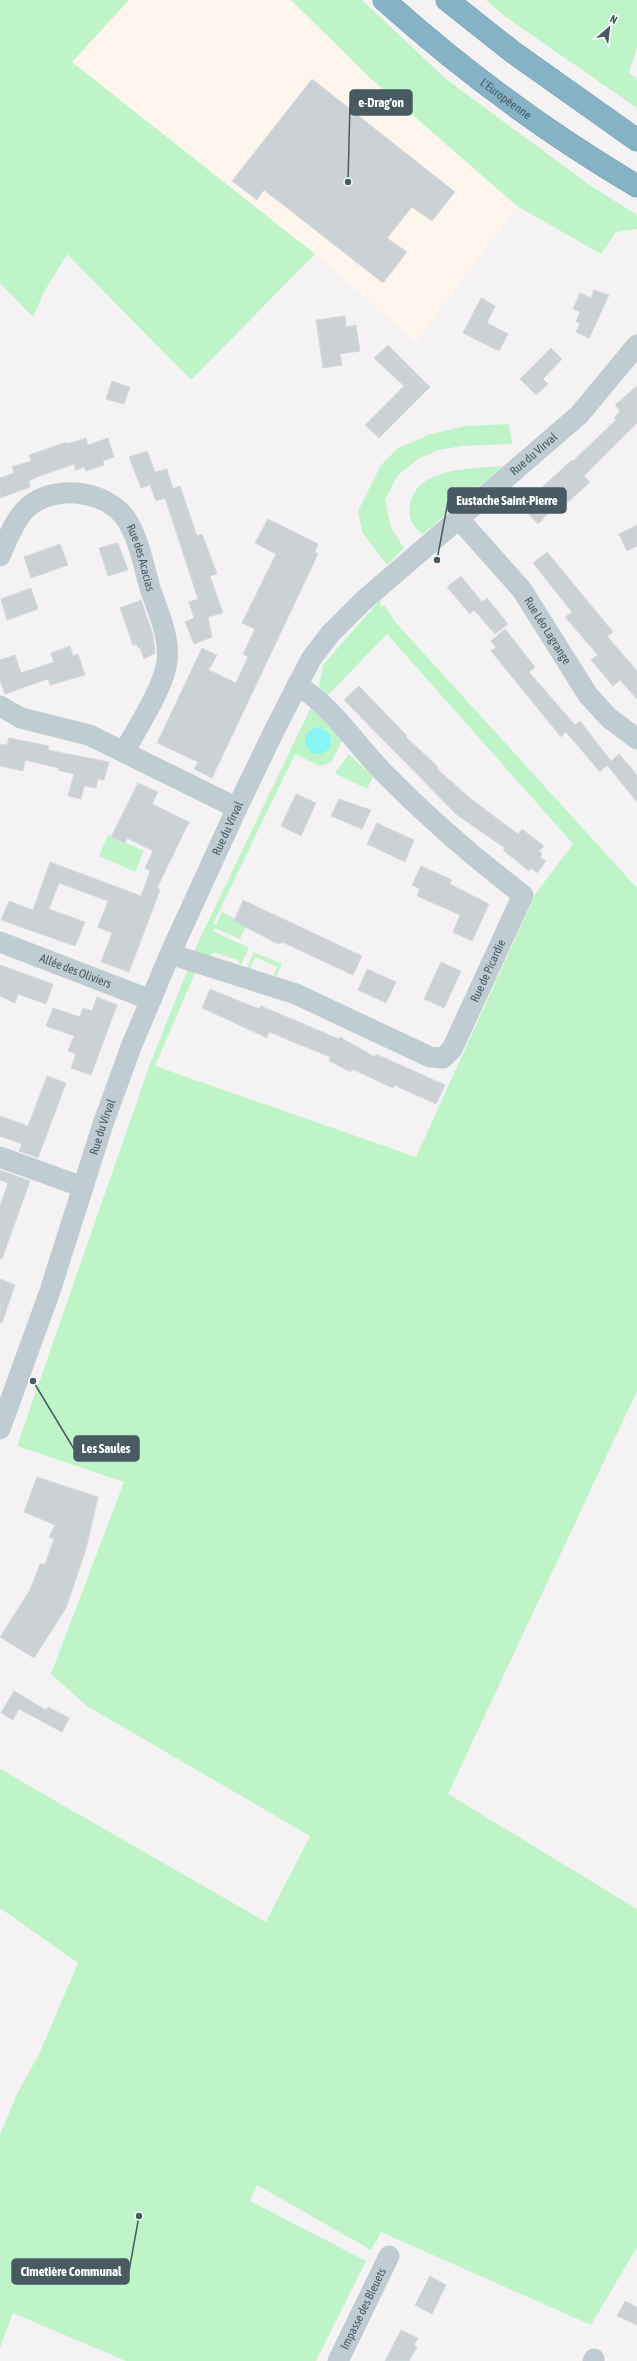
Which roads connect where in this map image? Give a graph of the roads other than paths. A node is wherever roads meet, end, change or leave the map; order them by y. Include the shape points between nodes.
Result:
1 (384, 0) edge
2 (448, 0) edge
3 (637, 123) edge
4 (637, 140) edge
5 (565, 142) junction
6 (637, 186) edge
7 (637, 195) edge
8 (637, 345) edge
9 (459, 519) junction
10 (0, 556) edge
11 (297, 685) junction
12 (0, 706) edge
13 (637, 739) edge
14 (124, 752) junction
15 (237, 808) junction
16 (0, 942) edge
17 (170, 954) junction
18 (151, 1000) junction
19 (0, 1157) edge
20 (83, 1187) junction
21 (7, 1390) edge
22 (0, 1429) edge
23 (389, 2256) dead end
24 (338, 2361) edge

1 - 5 highway, L'Européenne via 451,57
2 - 3 highway
2 - 4 highway via 514,53
5 - 6 highway, L'Européenne
5 - 7 highway
8 - 9 street, Rue du Virval via 579,415
9 - 11 street, Rue du Virval via 363,601 319,648
9 - 13 street, Rue Léo Lagrange via 522,590 588,695 609,718
10 - 14 street, Rue des Acacias via 15,524 25,510 50,496 70,493 92,496 112,506 128,522 163,626 167,649 162,681
11 - 15 street, Rue du Virval
11 - 17 street, Rue de Picardie via 317,700 418,807 523,895 452,1049 443,1058 430,1057 296,994
12 - 14 street via 21,718 75,730
14 - 15 street
15 - 17 street, Rue du Virval
16 - 18 street, Allée des Oliviers
17 - 18 street, Rue du Virval
18 - 20 street, Rue du Virval via 121,1073
19 - 20 street
20 - 21 street, Rue du Virval via 50,1291
21 - 22 street, Rue du Virval
23 - 24 street, Impasse des Bleuets

